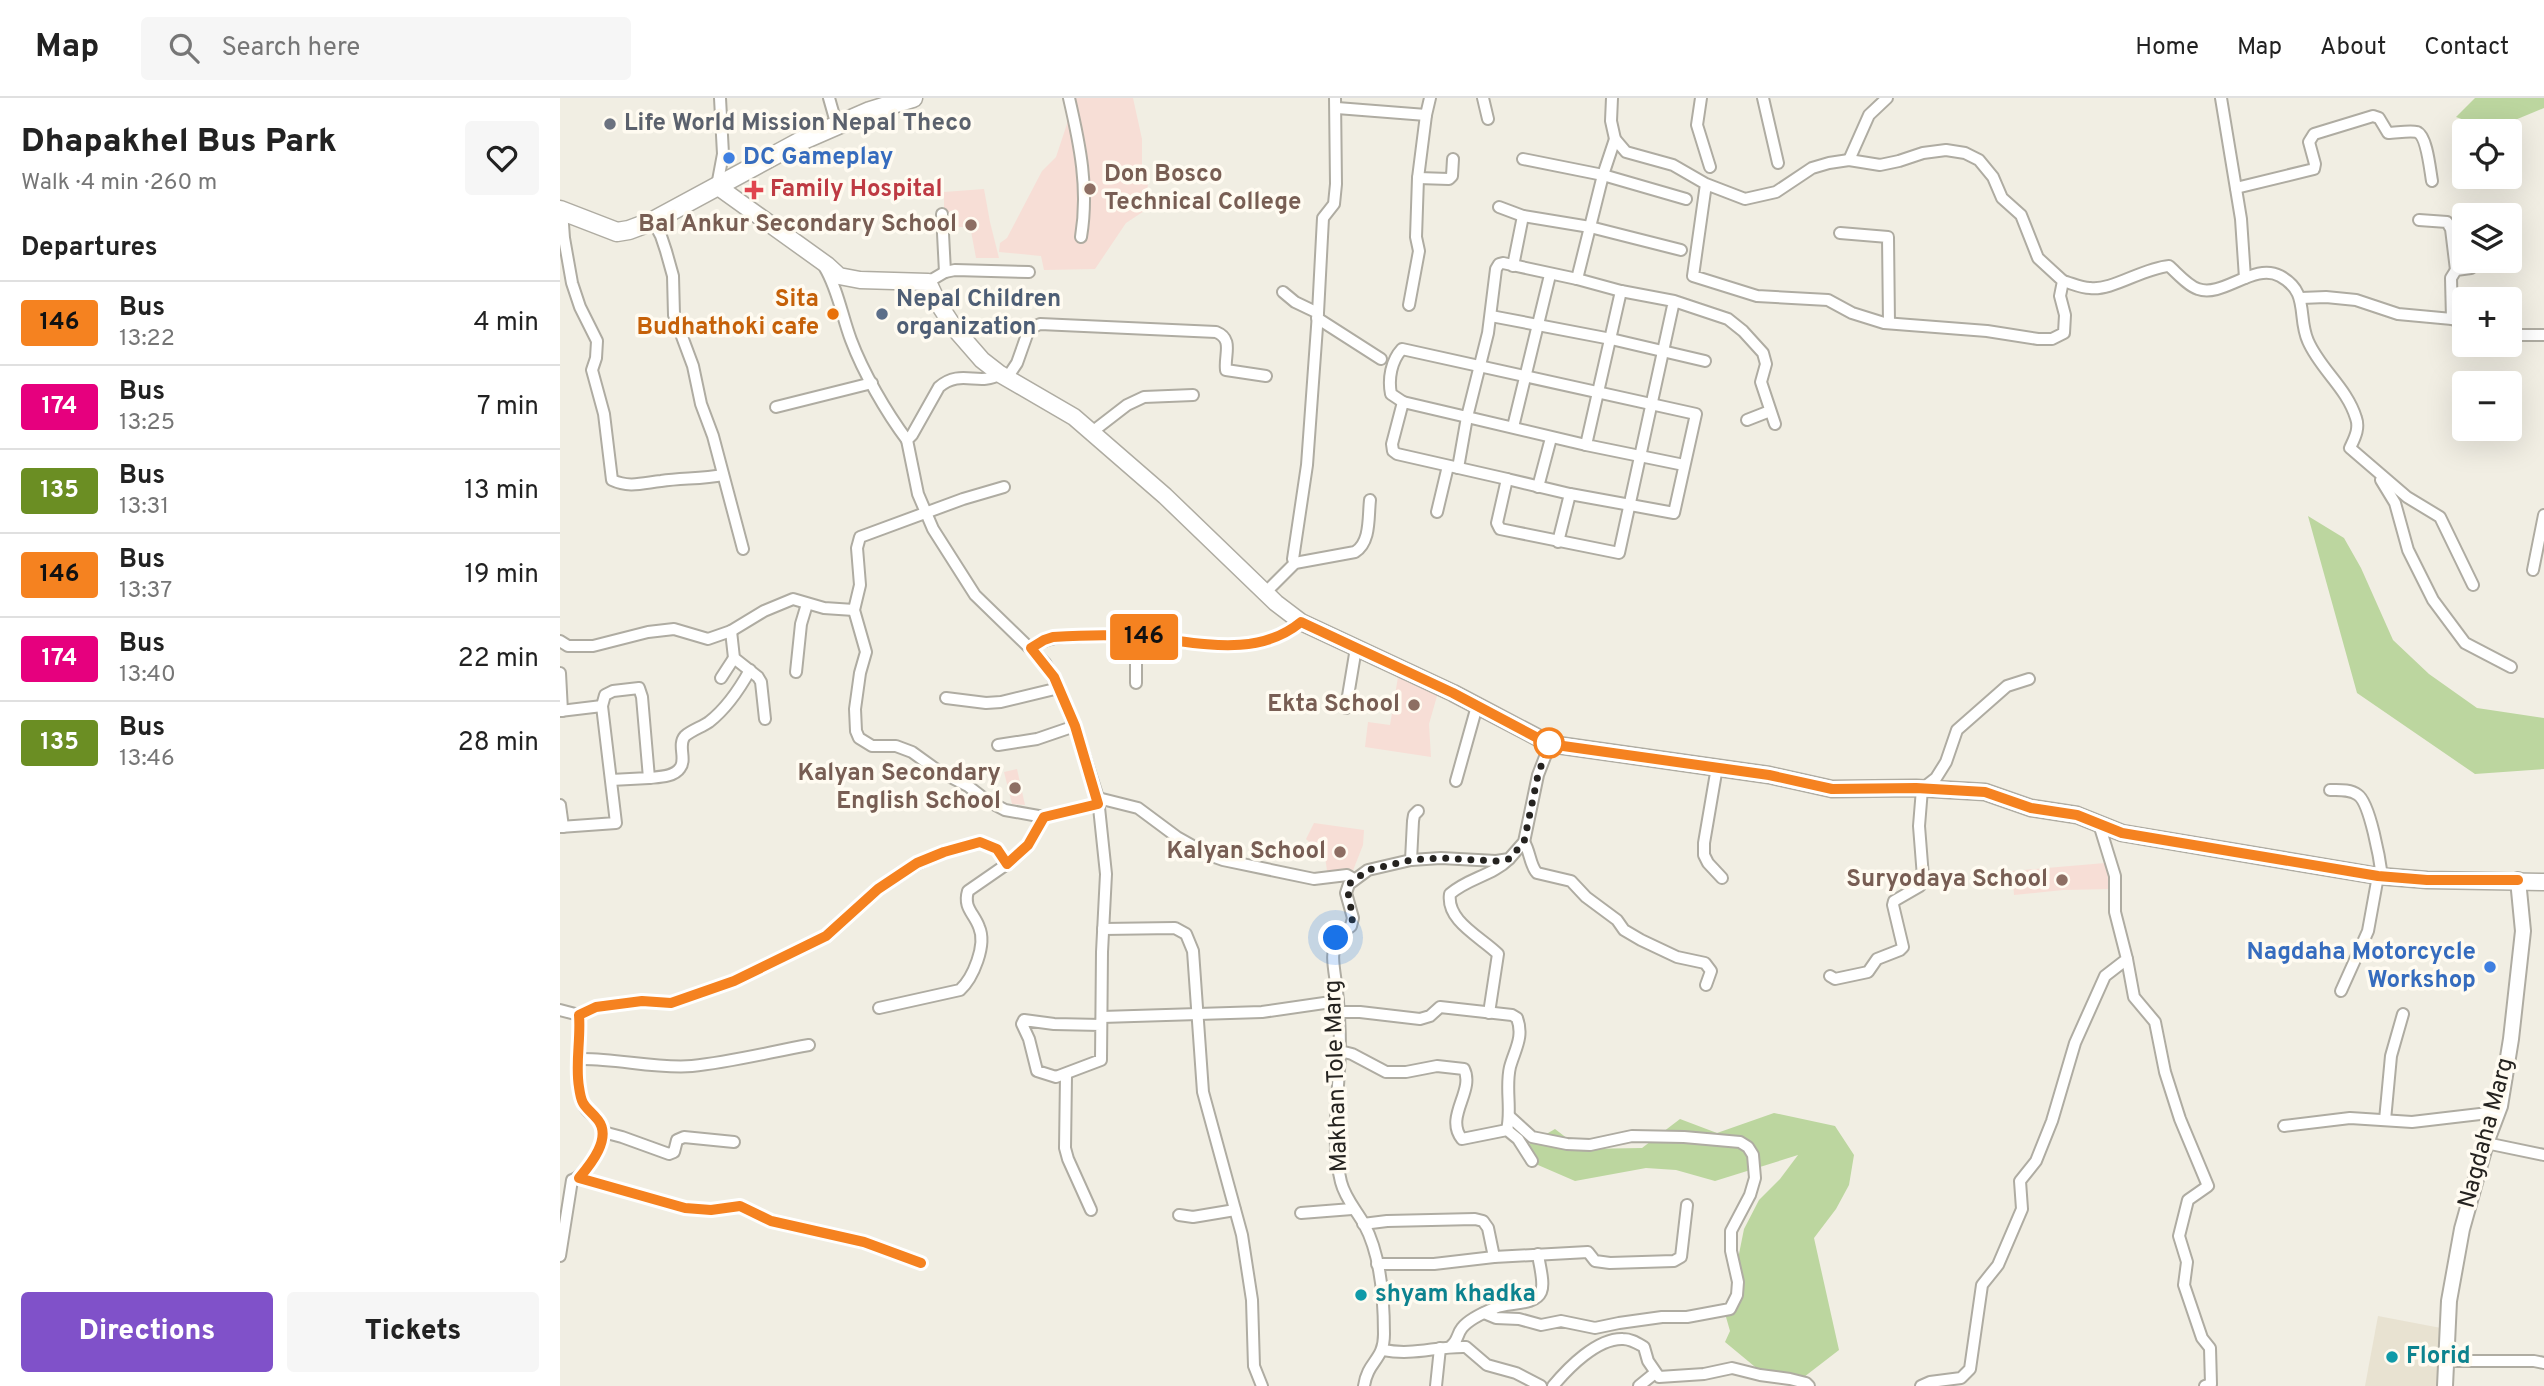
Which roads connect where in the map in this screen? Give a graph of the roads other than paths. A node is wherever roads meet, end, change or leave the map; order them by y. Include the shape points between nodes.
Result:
1 (720, 98) edge
2 (829, 98) edge
3 (913, 98) edge
4 (1069, 98) edge
5 (1430, 98) edge
6 (1483, 98) edge
7 (1612, 98) edge
8 (1701, 98) edge
9 (1763, 98) edge
10 (1887, 98) edge
11 (2221, 98) edge
12 (888, 101) edge
13 (1336, 103) edge
14 (1426, 115) junction
15 (1488, 119) dead end
16 (837, 126) junction
17 (1615, 139) junction
18 (1453, 159) dead end
19 (1522, 159) dead end
20 (1849, 160) junction
21 (1778, 163) dead end
22 (1710, 167) dead end
23 (1603, 176) junction
24 (1418, 178) junction
25 (2432, 181) dead end
26 (1706, 184) junction
27 (716, 186) junction
28 (2236, 188) junction
29 (1686, 200) dead end
30 (1499, 207) dead end
31 (561, 210) edge
32 (942, 214) dead end
33 (1523, 216) junction
34 (653, 220) junction
35 (2419, 220) dead end
36 (1590, 227) junction
37 (1840, 233) dead end
38 (1081, 237) dead end
39 (2452, 237) edge
40 (1681, 250) dead end
41 (819, 260) junction
42 (1513, 266) junction
43 (945, 272) junction
44 (1029, 272) dead end
45 (2454, 273) edge
46 (1550, 275) junction
47 (2245, 278) junction
48 (1577, 279) junction
49 (2063, 281) junction
50 (928, 282) junction
51 (1621, 291) junction
52 (1283, 292) dead end
53 (2301, 298) junction
54 (1674, 301) junction
55 (1409, 305) dead end
56 (1317, 315) junction
57 (1491, 316) junction
58 (2452, 319) joint
59 (1889, 323) junction
60 (1539, 326) junction
61 (2522, 335) edge
62 (2544, 335) edge
63 (1611, 339) junction
64 (1664, 351) junction
65 (1381, 359) dead end
66 (1706, 361) dead end
67 (1480, 366) junction
68 (1526, 375) junction
69 (1004, 376) junction
70 (1266, 376) dead end
71 (872, 383) junction
72 (1599, 393) junction
73 (1193, 395) dead end
74 (1404, 402) junction
75 (1652, 405) junction
76 (776, 407) dead end
77 (1770, 411) junction
78 (1467, 417) junction
79 (1747, 420) dead end
80 (1775, 424) dead end
81 (1513, 427) junction
82 (1092, 432) junction
83 (1551, 438) junction
84 (907, 440) junction
85 (1586, 445) junction
86 (1641, 456) junction
87 (1684, 465) junction
88 (1453, 467) junction
89 (2375, 471) junction
90 (723, 475) junction
91 (1507, 480) junction
92 (1538, 486) junction
93 (1004, 487) dead end
94 (1570, 494) junction
95 (1370, 500) dead end
96 (1629, 506) junction
97 (1437, 512) dead end
98 (926, 513) junction
99 (2544, 515) edge
100 (1558, 542) junction
101 (743, 549) dead end
102 (1295, 563) junction
103 (2533, 570) dead end
104 (2473, 585) dead end
105 (1265, 593) junction
106 (807, 604) junction
107 (854, 610) junction
108 (1301, 622) junction
109 (732, 631) junction
110 (1136, 637) junction
111 (560, 641) edge
112 (560, 647) edge
113 (1031, 648) junction
114 (1356, 648) junction
115 (734, 658) junction
116 (2511, 667) dead end
117 (750, 670) junction
118 (796, 672) dead end
119 (560, 673) edge
120 (721, 678) dead end
121 (2029, 679) dead end
122 (1136, 683) dead end
123 (1059, 688) junction
124 (946, 698) dead end
125 (602, 706) junction
126 (1477, 706) junction
127 (1346, 708) dead end
128 (561, 711) edge
129 (765, 719) dead end
130 (1075, 726) junction
131 (1549, 744) junction
132 (998, 745) dead end
133 (1717, 767) junction
134 (649, 778) junction
135 (611, 780) junction
136 (1456, 781) dead end
137 (1923, 789) junction
138 (2330, 790) dead end
139 (1098, 801) junction
140 (560, 805) edge
141 (1418, 811) dead end
142 (1044, 817) junction
143 (2099, 824) junction
144 (561, 827) edge
145 (1524, 842) junction
146 (1509, 859) junction
147 (1411, 860) junction
148 (1007, 864) junction
149 (2380, 876) junction
150 (1723, 878) dead end
151 (1354, 879) junction
152 (2518, 880) junction
153 (2544, 882) edge
154 (1103, 929) junction
155 (2127, 959) junction
156 (1830, 976) dead end
157 (1706, 985) dead end
158 (2341, 991) dead end
159 (1338, 1007) junction
160 (879, 1008) dead end
161 (560, 1010) edge
162 (1197, 1012) junction
163 (1489, 1013) junction
164 (2403, 1014) dead end
165 (579, 1015) junction
166 (1102, 1021) junction
167 (809, 1045) dead end
168 (1340, 1051) junction
169 (579, 1059) junction
170 (1066, 1076) junction
171 (2497, 1112) junction
172 (1510, 1117) junction
173 (2385, 1120) junction
174 (2284, 1126) dead end
175 (1507, 1130) junction
176 (603, 1132) junction
177 (734, 1142) dead end
178 (2486, 1143) junction
179 (2544, 1156) edge
180 (1532, 1161) dead end
181 (570, 1179) edge
182 (1687, 1205) dead end
183 (1352, 1209) junction
184 (1091, 1210) dead end
185 (1235, 1210) junction
186 (1301, 1213) dead end
187 (1179, 1215) dead end
188 (1363, 1224) junction
189 (1538, 1254) junction
190 (560, 1256) edge
191 (1494, 1256) junction
192 (921, 1263) dead end
193 (1377, 1264) junction
194 (1484, 1313) junction
195 (1445, 1347) junction
196 (1383, 1350) junction
197 (2445, 1361) junction
198 (2544, 1363) edge
199 (1655, 1373) junction
200 (1695, 1380) edge
201 (1758, 1381) edge
202 (1262, 1386) edge
203 (1364, 1386) edge
204 (1436, 1386) edge
205 (1541, 1386) edge
206 (1553, 1386) edge
207 (1639, 1386) edge
208 (1809, 1386) edge
209 (1921, 1386) edge
210 (2205, 1386) edge
211 (2445, 1386) edge

1 - 27 street via 723,153
2 - 16 street
3 - 12 main road
4 - 38 street via 1084,173 1086,208
5 - 14 street
6 - 15 street
7 - 17 street
8 - 22 street via 1697,125
9 - 21 street
10 - 20 street via 1870,115
11 - 28 street
12 - 16 main road
13 - 14 street
13 - 56 street via 1336,184 1334,204 1323,218
14 - 24 street
16 - 27 main road
17 - 23 street
17 - 26 street via 1626,152 1673,165
18 - 24 street via 1449,179
19 - 23 street
20 - 26 street via 1812,168 1776,192 1745,199
20 - 49 street via 1880,164 1946,150 1979,160 2002,198 2021,215 2038,258
23 - 29 street
23 - 36 street
24 - 55 street via 1419,251
25 - 28 street via 2421,135 2388,133 2374,116 2314,134 2309,142 2314,169
26 - 59 street via 1693,276 1757,296 1828,300 1852,313
27 - 34 main road
27 - 41 main road
28 - 47 street
30 - 33 street
31 - 34 main road via 617,232
31 - 90 street via 572,284 597,341 592,370 604,414 612,480 642,485
32 - 43 street
33 - 36 street
33 - 42 street
34 - 90 street via 673,276 674,315
35 - 39 street via 2447,222
36 - 40 street
36 - 48 street
37 - 59 street via 1888,237
41 - 50 main road via 839,276
41 - 71 street via 831,279 851,342
42 - 46 street
42 - 57 street via 1499,264 1496,269
43 - 44 street
43 - 50 street
45 - 58 street
46 - 48 street
46 - 60 street
47 - 49 street via 2211,290 2197,289 2169,266 2091,289
47 - 53 street via 2267,272 2278,275 2290,282
48 - 51 street
49 - 59 street via 2060,296 2065,327 2061,336 2052,340
50 - 69 main road via 955,329 982,360
51 - 54 street
51 - 63 street
52 - 56 street
53 - 58 street via 2356,300 2398,314
53 - 89 street via 2307,340 2357,419 2350,448
54 - 64 street
54 - 77 street via 1728,319 1755,344 1766,359 1761,382
56 - 65 street
56 - 102 street
57 - 60 street
57 - 67 street
60 - 63 street
60 - 68 street
61 - 62 street
63 - 64 street
63 - 72 street
64 - 66 street
64 - 75 street
67 - 68 street
67 - 74 street via 1402,349 1391,369 1390,389
67 - 78 street
68 - 72 street
68 - 81 street
69 - 70 street via 1017,363 1029,329 1040,324 1216,332 1227,341 1226,370
69 - 82 main road
69 - 84 street via 959,377 946,382
71 - 76 street
71 - 84 street
72 - 75 street
72 - 85 street
73 - 82 street via 1144,397
74 - 78 street
74 - 88 street via 1394,451
75 - 86 street
75 - 87 street via 1696,414
77 - 79 street
77 - 80 street
78 - 81 street
78 - 88 street
81 - 83 street
82 - 105 main road
83 - 85 street
83 - 92 street
84 - 98 street
85 - 86 street
86 - 87 street
86 - 96 street
87 - 96 street via 1674,513
88 - 91 street
88 - 97 street
89 - 104 street via 2440,517
89 - 116 street via 2395,503 2408,550 2433,600 2465,643
90 - 101 street
91 - 92 street
91 - 100 street via 1498,527
92 - 94 street
93 - 98 street
94 - 96 street
94 - 100 street
95 - 102 street via 1362,548
96 - 100 street via 1619,553
98 - 107 street via 860,537 860,585
98 - 113 street via 975,595
99 - 103 street
102 - 105 street
105 - 108 main road
106 - 107 street
106 - 109 street via 785,600
106 - 118 street
107 - 142 street via 866,652 855,709 859,738 872,746 896,746 912,752 1006,810
108 - 110 street via 1274,639 1251,645
108 - 114 main road
109 - 111 street via 708,639 674,629 581,647
109 - 115 street
110 - 113 street via 1053,637
110 - 122 street
111 - 112 street
113 - 123 street
114 - 126 main road
114 - 127 street
115 - 117 street
115 - 120 street
117 - 129 street via 763,689
117 - 134 street via 723,710 682,741 680,769
119 - 128 street
121 - 137 street via 2007,686 1957,730 1946,762
123 - 124 street via 993,702
123 - 130 street
125 - 128 street
125 - 134 street via 604,695 639,688
125 - 135 street
126 - 131 main road
126 - 136 street
130 - 132 street via 1037,739
130 - 139 street
131 - 133 main road
131 - 145 street
133 - 137 main road via 1832,789
133 - 150 street via 1704,855
134 - 135 street
135 - 144 street via 616,823
137 - 143 main road via 1985,792
137 - 156 street via 1919,826 1923,877 1920,886 1893,905 1903,947 1877,959 1868,972 1835,979
138 - 149 street via 2359,795 2365,804
139 - 142 street
139 - 151 street via 1139,807 1177,837 1223,860 1314,879 1347,875
139 - 154 street via 1106,874
140 - 144 street
141 - 147 street via 1413,821
142 - 148 street via 1028,845
143 - 149 main road via 2122,833
143 - 155 street via 2115,876 2115,912
145 - 146 street
145 - 157 street via 1537,873 1571,881 1641,940 1677,957 1705,963 1711,971
146 - 147 street
146 - 163 street via 1450,894 1450,909 1498,954
147 - 151 street via 1368,870
148 - 160 street via 968,891 966,904 982,936 967,983 960,990
148 - 165 street via 997,849 980,842 944,852 917,863 878,889 826,936 734,981 671,1003 642,1001 596,1007
149 - 152 main road
149 - 158 street via 2368,931
151 - 159 street, Makhan Tole Marg via 1346,893 1351,926 1336,938 1333,947
152 - 153 main road
152 - 171 street, Nagdaha Marg via 2521,955
154 - 162 street via 1182,930 1193,951
154 - 166 street
155 - 209 street via 2105,976 2075,1043 2036,1161 2020,1181 2022,1209 1998,1265 1982,1284 1970,1369 1961,1378
155 - 210 street via 2134,997 2155,1021 2180,1119 2208,1186 2188,1200 2179,1236 2187,1262 2185,1285 2202,1338 2210,1348 2211,1384
159 - 162 street
159 - 163 street via 1420,1019 1440,1007
159 - 168 street, Makhan Tole Marg
161 - 165 street
162 - 166 street
162 - 185 street via 1203,1092
163 - 172 street via 1512,1014 1519,1023 1521,1035 1507,1092
164 - 173 street via 2391,1056
165 - 169 street
166 - 170 street via 1101,1060
166 - 170 street via 1054,1024 1024,1020 1037,1071
167 - 169 street via 691,1066
168 - 175 street via 1386,1072 1437,1066 1464,1069 1466,1081 1455,1120 1459,1135 1469,1139
168 - 183 street, Makhan Tole Marg via 1336,1161
169 - 176 street via 585,1110 598,1120
170 - 184 street via 1065,1148
171 - 173 street via 2412,1122
171 - 178 street, Nagdaha Marg
172 - 175 street
172 - 194 street via 1532,1137 1567,1144 1590,1145 1632,1136 1740,1142 1753,1155 1755,1178 1731,1231 1738,1282 1730,1309 1595,1328 1561,1321 1541,1325
173 - 174 street via 2350,1118
175 - 180 street
176 - 177 street via 669,1154 684,1137
176 - 181 street via 591,1164
178 - 179 street
178 - 197 street, Nagdaha Marg via 2462,1229 2449,1301
181 - 190 street
181 - 192 street via 685,1208 740,1206 771,1221 864,1242
182 - 189 street via 1681,1257 1675,1261 1610,1264 1595,1261 1588,1252
183 - 186 street
183 - 188 street, Makhan Tole Marg
185 - 187 street
185 - 202 street via 1252,1300 1254,1366
188 - 191 street via 1483,1221
188 - 193 street, Makhan Tole Marg
189 - 191 street
189 - 194 street via 1539,1296
191 - 193 street via 1434,1264
193 - 196 street, Makhan Tole Marg
194 - 195 street
195 - 196 street via 1404,1354
195 - 204 street
195 - 205 street via 1466,1346 1487,1366 1516,1373
196 - 203 street via 1366,1371
197 - 198 street
197 - 211 street, Nagdaha Marg
199 - 200 street
199 - 206 street via 1644,1347 1619,1339 1599,1346
199 - 207 street
200 - 201 street via 1732,1367
201 - 208 street via 1790,1379

